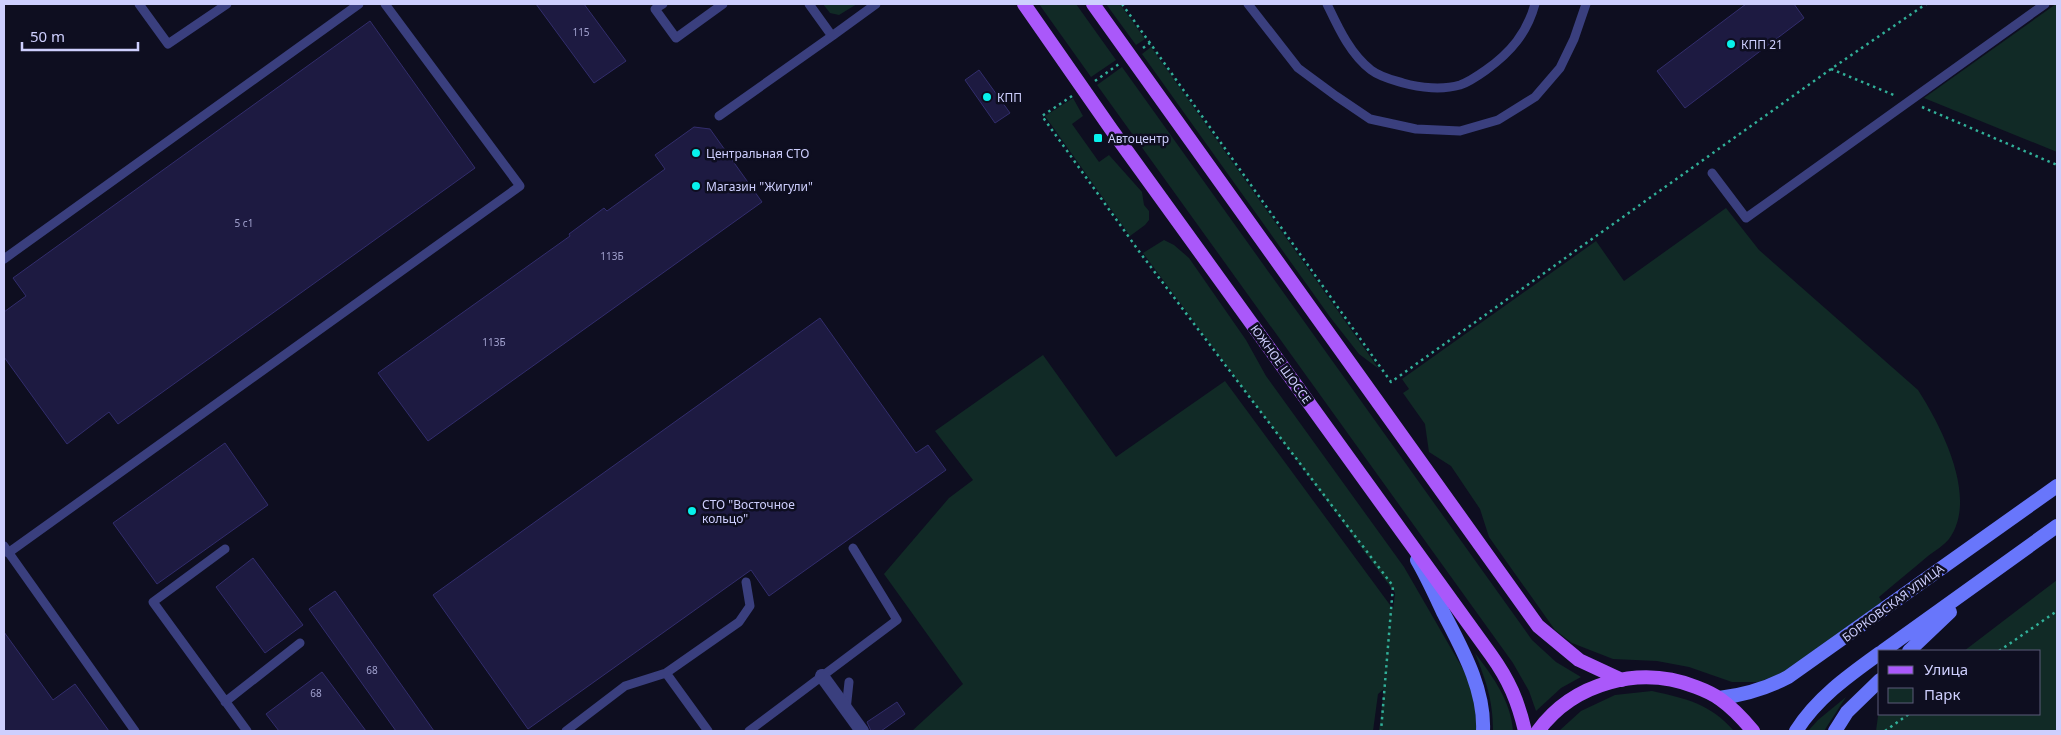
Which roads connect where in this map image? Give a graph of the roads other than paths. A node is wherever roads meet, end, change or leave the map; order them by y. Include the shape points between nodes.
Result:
1 (139, 4) edge
2 (227, 4) edge
3 (359, 4) edge
4 (385, 4) edge
5 (664, 4) edge
6 (723, 4) edge
7 (809, 4) edge
8 (876, 4) edge
9 (1024, 4) edge
10 (1093, 4) edge
11 (1248, 4) edge
12 (1327, 4) edge
13 (1535, 4) edge
14 (1586, 4) edge
15 (2045, 4) edge
16 (832, 36) junction
17 (719, 116) dead end
18 (1712, 173) dead end
19 (4, 259) edge
20 (2057, 486) edge
21 (1380, 500) junction
22 (2057, 526) edge
23 (853, 548) dead end
24 (225, 549) dead end
25 (6, 550) edge
26 (1982, 580) junction
27 (746, 582) dead end
28 (300, 643) dead end
29 (1884, 650) edge
30 (1910, 650) edge
31 (1878, 655) edge
32 (666, 673) junction
33 (822, 676) junction
34 (1622, 680) junction
35 (849, 682) dead end
36 (1878, 682) edge
37 (1719, 698) junction
38 (225, 702) junction
39 (846, 710) junction
40 (135, 731) edge
41 (247, 731) edge
42 (566, 731) edge
43 (708, 731) edge
44 (749, 731) edge
45 (862, 731) edge
46 (1483, 731) edge
47 (1525, 731) edge
48 (1538, 731) edge
49 (1753, 731) edge
50 (1796, 731) edge
51 (1835, 731) edge

1 - 2 lane via 168,44
3 - 19 lane
4 - 25 lane via 520,186
5 - 6 lane via 655,9 676,38
7 - 16 lane
8 - 16 lane
9 - 21 main road, ЮЖНОЕ ШОССЕ
10 - 34 main road via 1538,626 1579,660
11 - 14 lane via 1298,68 1370,119 1416,128 1460,131 1498,120 1534,97 1560,68
12 - 13 lane via 1354,53 1372,70 1391,80 1438,87 1460,85 1503,58 1519,41
15 - 18 lane via 1746,218
16 - 17 lane
20 - 37 main road, БОРКОВСКАЯ УЛИЦА via 1795,673 1767,688
21 - 46 main road via 1421,566 1460,646 1478,687
21 - 47 main road, ЮЖНОЕ ШОССЕ via 1507,677
22 - 26 main road
23 - 33 lane via 897,620
24 - 38 lane via 153,602
25 - 40 lane
26 - 29 main road
26 - 30 main road
27 - 32 lane via 750,606 739,622
28 - 38 lane
31 - 50 main road via 1841,681
32 - 42 lane via 625,686
32 - 43 lane
33 - 39 street
33 - 44 lane
34 - 37 main road via 1662,678 1681,682
34 - 48 main road via 1602,684 1570,700
35 - 39 lane
36 - 51 main road via 1847,712
37 - 49 main road
38 - 41 lane
39 - 45 street

